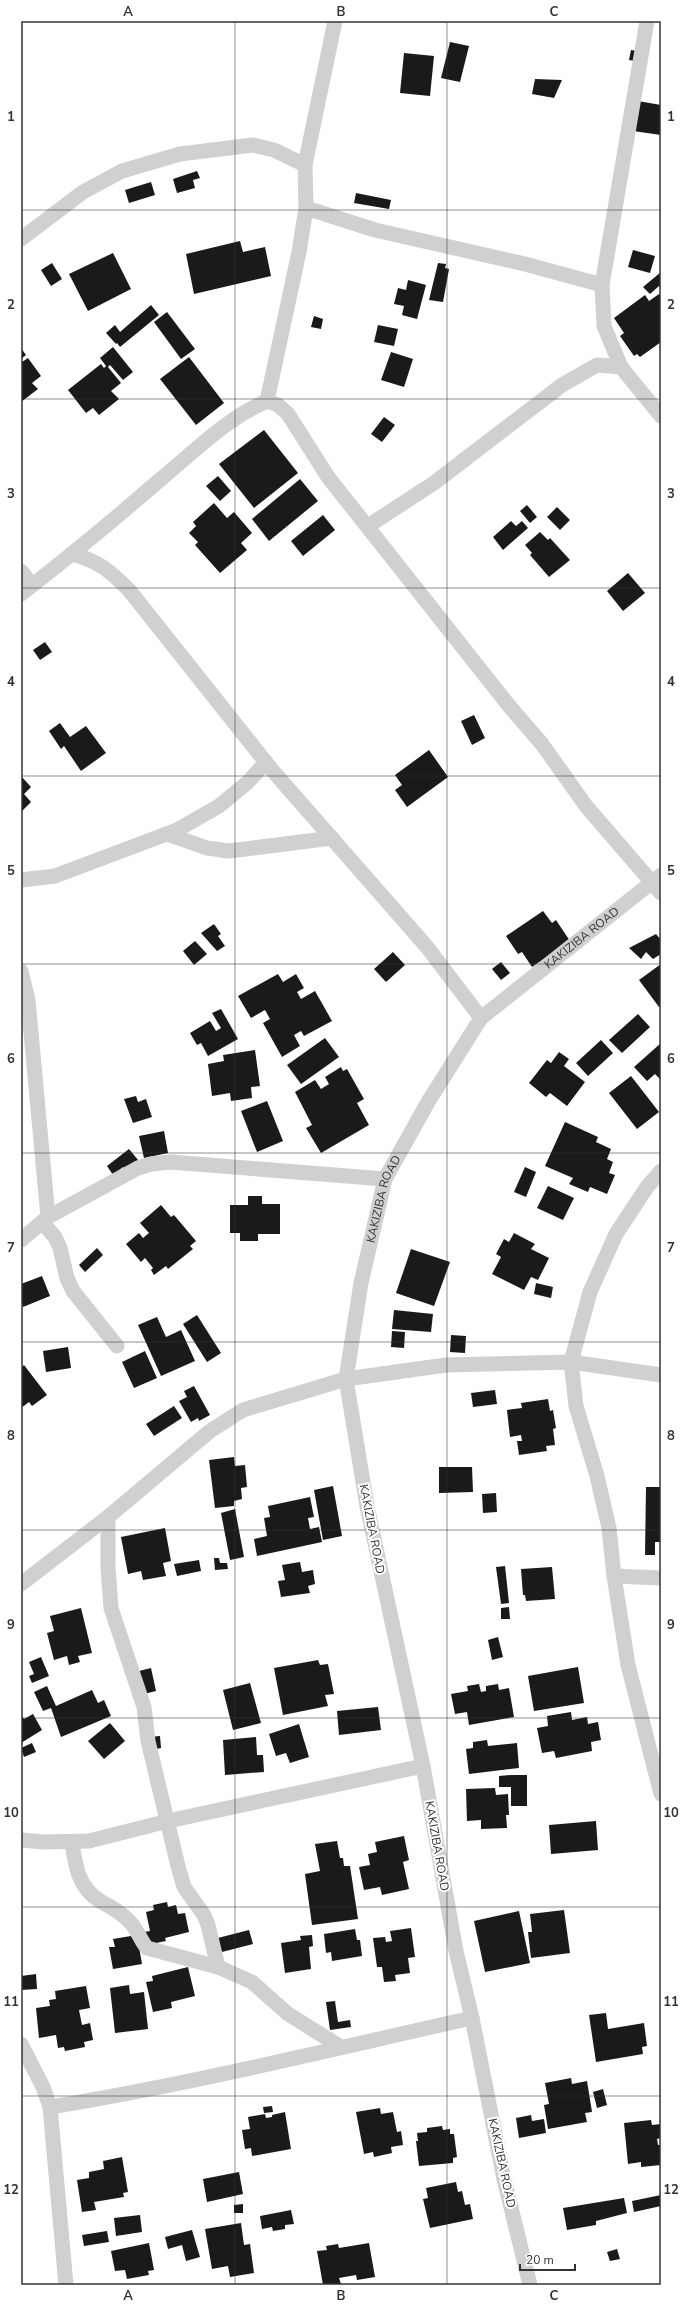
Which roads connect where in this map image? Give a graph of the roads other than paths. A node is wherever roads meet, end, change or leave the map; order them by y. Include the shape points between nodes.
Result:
1 (335, 21) edge
2 (647, 21) edge
3 (305, 165) junction
4 (306, 208) junction
5 (21, 238) edge
6 (602, 285) junction
7 (621, 366) junction
8 (267, 401) junction
9 (661, 416) edge
10 (368, 526) junction
11 (73, 554) junction
12 (21, 571) edge
13 (27, 590) edge
14 (266, 762) junction
15 (167, 834) junction
16 (332, 838) junction
17 (21, 880) edge
18 (658, 883) edge
19 (21, 971) edge
20 (481, 1018) junction
21 (661, 1171) edge
22 (385, 1179) junction
23 (45, 1220) junction
24 (21, 1240) edge
25 (117, 1346) dead end
26 (571, 1362) junction
27 (661, 1375) edge
28 (346, 1379) junction
29 (108, 1517) junction
30 (614, 1576) junction
31 (661, 1578) edge
32 (21, 1584) edge
33 (423, 1766) junction
34 (661, 1794) edge
35 (168, 1821) junction
36 (21, 1840) edge
37 (72, 1842) junction
38 (218, 1967) junction
39 (472, 2018) junction
40 (21, 2044) edge
41 (341, 2047) junction
42 (50, 2106) junction
43 (66, 2285) edge
44 (530, 2285) edge

1 - 3 street
2 - 6 street
3 - 4 street
3 - 5 street via 274,150 253,145 180,154 122,171 83,192
4 - 6 street via 375,230 525,264
4 - 8 street via 300,252
6 - 7 street via 604,326
7 - 9 street
7 - 10 street via 596,366 562,385 434,483
8 - 10 street via 278,405 288,414 328,477
8 - 11 street via 252,407 224,426
10 - 18 street via 542,744 586,806
11 - 13 street
11 - 14 street via 108,568 129,590
12 - 13 street
14 - 15 street via 248,782 219,806
14 - 16 street
15 - 16 street via 207,848 229,851
15 - 17 street via 56,876
16 - 20 street via 427,947
18 - 20 street, KAKIZIBA ROAD
19 - 23 street via 28,1000
20 - 22 street, KAKIZIBA ROAD via 428,1102
21 - 26 street via 616,1234 590,1292
22 - 23 street via 160,1162 138,1168
22 - 28 street, KAKIZIBA ROAD via 361,1283
23 - 24 street
23 - 25 street via 60,1248 66,1278 73,1291
26 - 27 street
26 - 28 street via 446,1365
26 - 30 street via 576,1406 609,1528
28 - 29 street via 243,1410 210,1432
28 - 33 street, KAKIZIBA ROAD via 367,1506
29 - 32 street
29 - 35 street via 111,1608 144,1707 148,1741
30 - 31 street
30 - 34 street via 628,1665
33 - 35 street
33 - 39 street, KAKIZIBA ROAD via 456,1951
35 - 37 street via 89,1842
35 - 38 street via 184,1887 208,1925
36 - 37 street
37 - 38 street via 77,1874 84,1887 98,1900 116,1909 131,1922 147,1948
38 - 41 street via 252,1982 288,2014
39 - 41 street
39 - 44 street, KAKIZIBA ROAD via 504,2179
40 - 42 street
41 - 42 street via 106,2098
42 - 43 street

